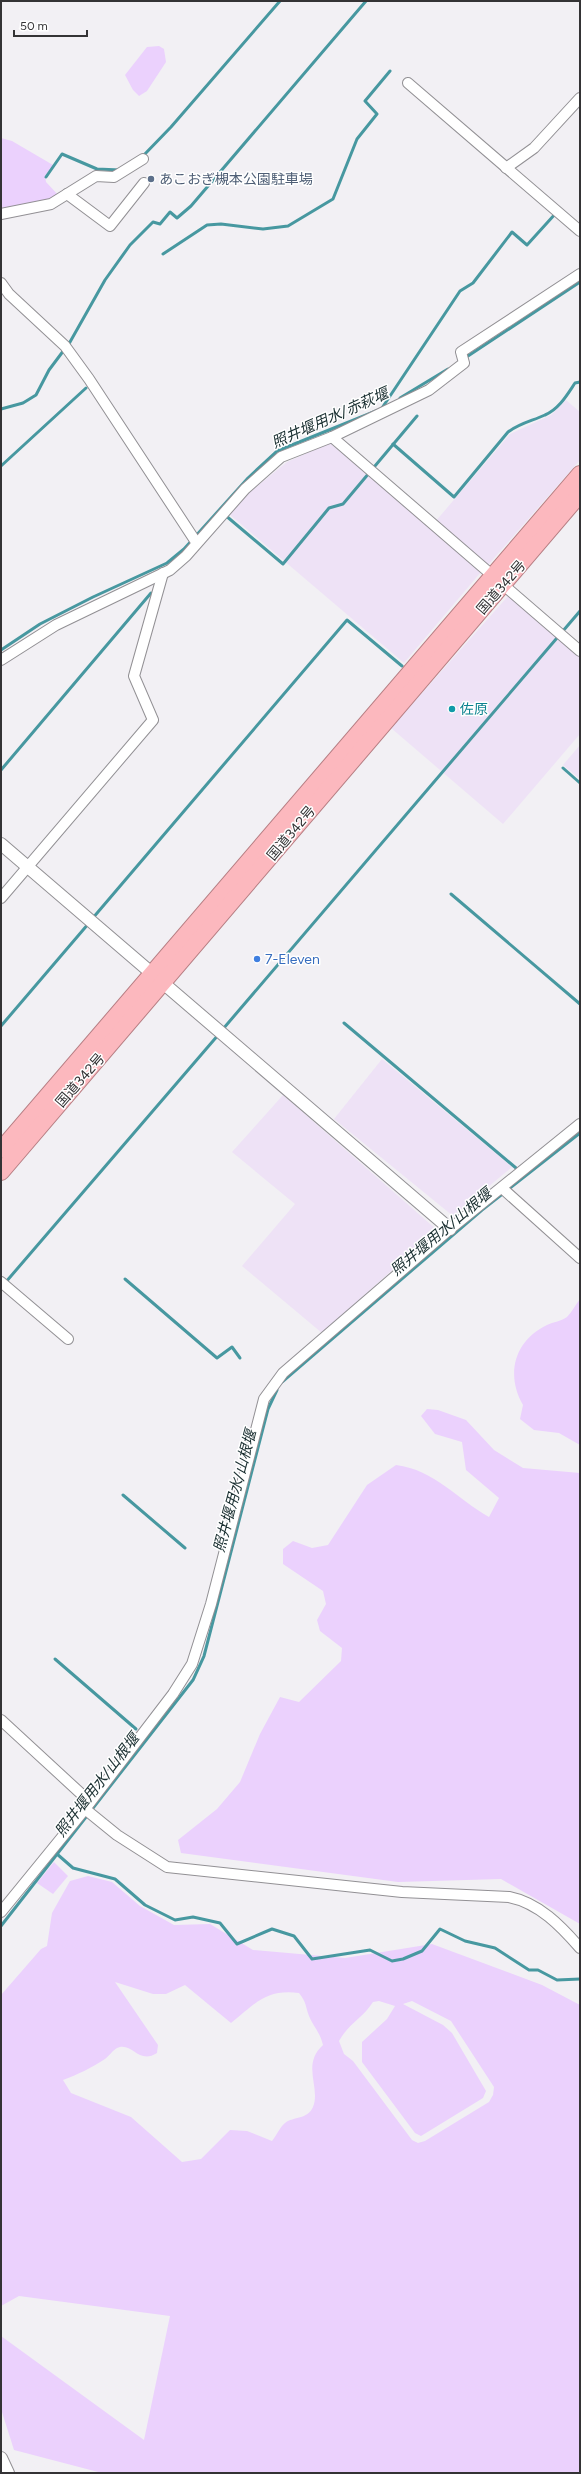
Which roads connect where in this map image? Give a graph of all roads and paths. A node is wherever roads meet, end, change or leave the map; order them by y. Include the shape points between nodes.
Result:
1 (408, 83) dead end
2 (580, 98) edge
3 (143, 159) dead end
4 (506, 168) junction
5 (144, 183) dead end
6 (67, 194) junction
7 (1, 214) edge
8 (580, 231) edge
9 (580, 274) edge
10 (1, 283) edge
11 (332, 437) junction
12 (580, 474) edge
13 (580, 494) edge
14 (196, 542) junction
15 (163, 573) junction
16 (497, 580) junction
17 (580, 651) edge
18 (1, 660) edge
19 (1, 844) edge
20 (27, 868) junction
21 (1, 898) edge
22 (158, 978) junction
23 (580, 1124) edge
24 (1, 1150) edge
25 (1, 1172) edge
26 (502, 1188) junction
27 (450, 1229) junction
28 (580, 1258) edge
29 (1, 1282) edge
30 (68, 1339) dead end
31 (1, 1720) edge
32 (88, 1805) junction
33 (1, 1912) edge
34 (580, 1948) edge
35 (1, 2458) edge
36 (8, 2473) edge

1 - 4 street
2 - 4 street via 551,132
3 - 6 street via 114,177 96,176
4 - 8 street
5 - 6 street via 110,226
6 - 7 street via 51,204
9 - 11 street via 461,352 464,363 429,390
10 - 14 street via 9,294 65,346
11 - 14 street via 281,457 245,489
11 - 16 street
12 - 16 highway, 国道342号
13 - 16 highway, 国道342号
14 - 15 street via 186,556
15 - 18 street via 56,625
15 - 20 street via 134,676 153,720
16 - 17 street
16 - 22 highway, 国道342号
19 - 20 street
20 - 21 street
20 - 22 street
22 - 24 highway, 国道342号
22 - 25 highway, 国道342号
22 - 27 street
23 - 26 street
26 - 27 street
26 - 28 street
27 - 32 street via 283,1372 269,1391 264,1399 213,1596 192,1664 173,1694
29 - 30 street
31 - 32 street
32 - 33 street
32 - 34 street via 117,1835 167,1867 402,1892 510,1897 542,1910
35 - 36 street

